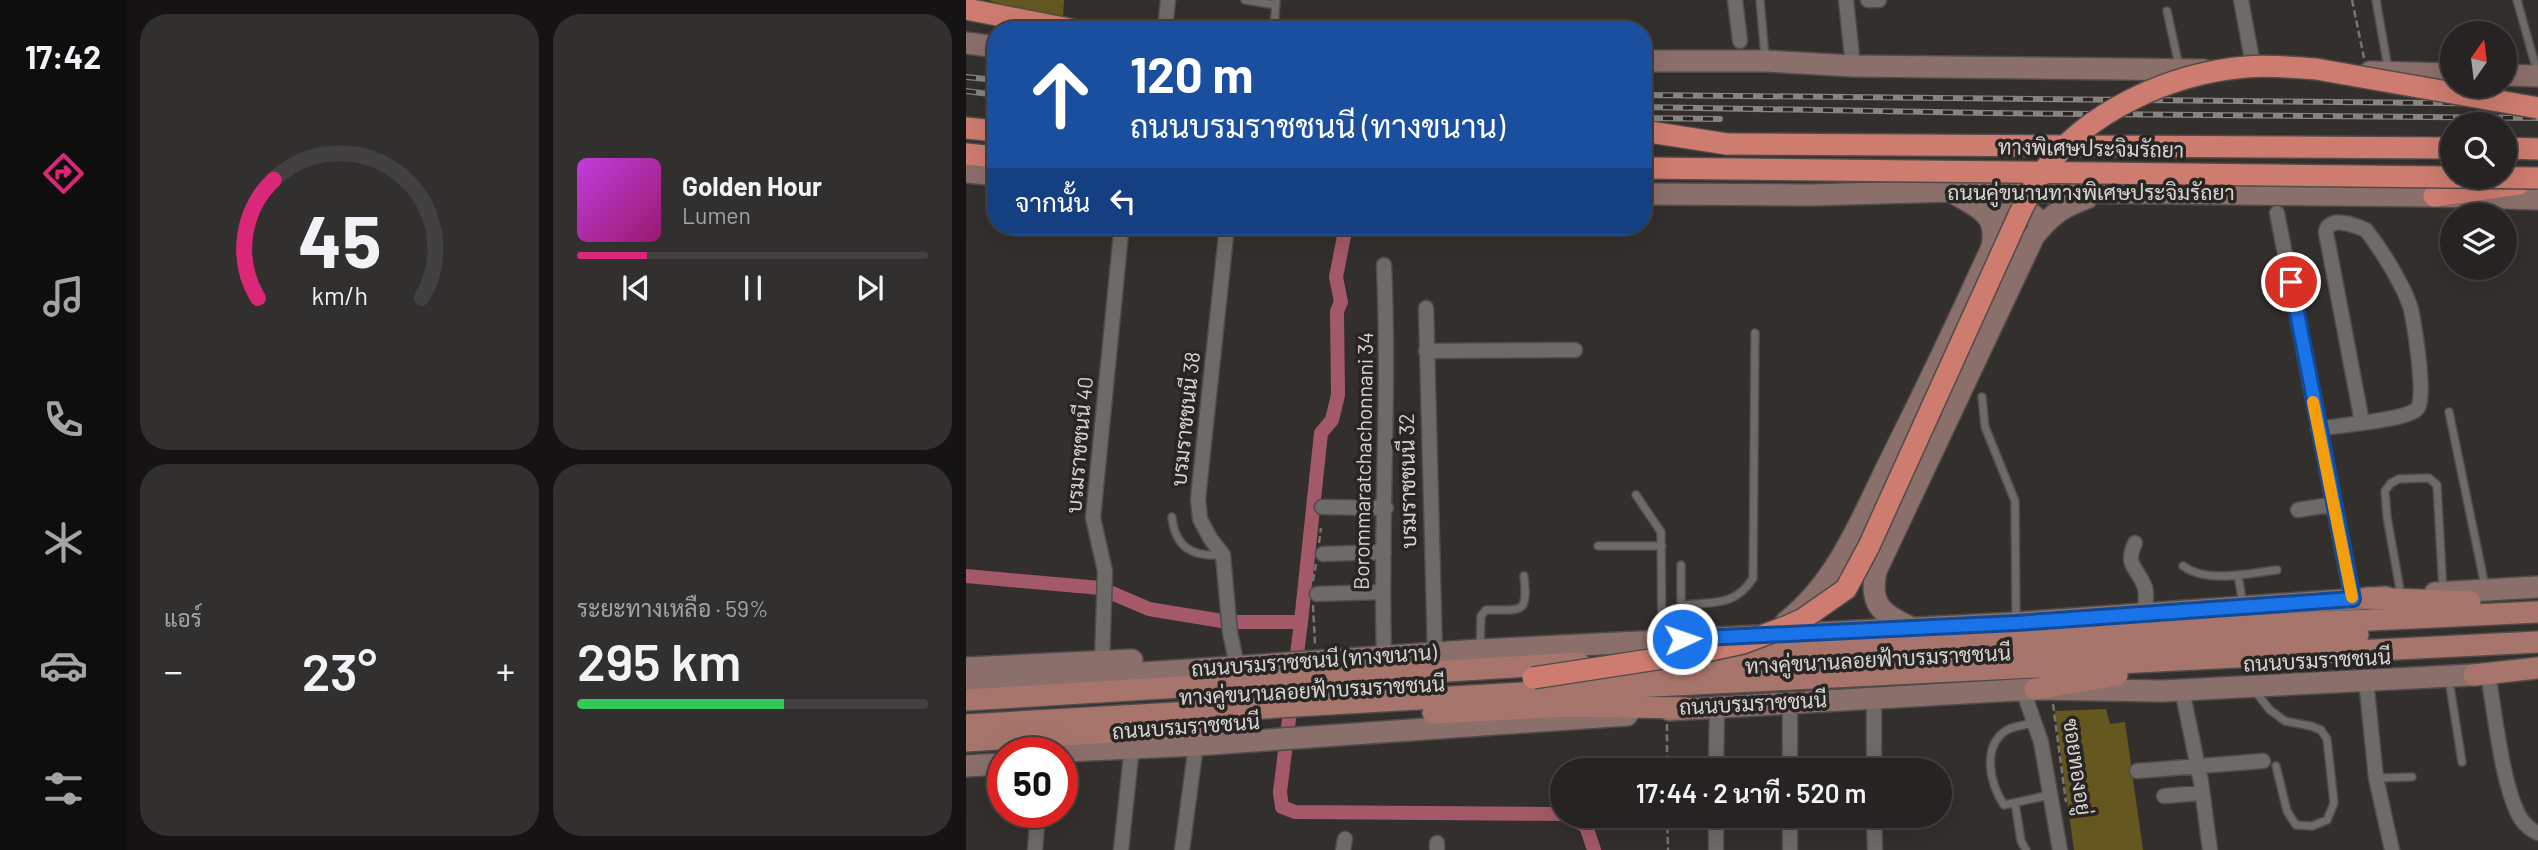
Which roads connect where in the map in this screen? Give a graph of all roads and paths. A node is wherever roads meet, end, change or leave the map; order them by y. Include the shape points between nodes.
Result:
1 (978, 0) edge
2 (1168, 0) edge
3 (1245, 0) edge
4 (1735, 0) edge
5 (1760, 0) edge
6 (1846, 0) edge
7 (1868, 0) edge
8 (1880, 0) edge
9 (2241, 0) edge
10 (2351, 0) edge
11 (2376, 0) edge
12 (2518, 0) edge
13 (1276, 2) edge
14 (966, 9) edge
15 (2167, 11) dead end
16 (1028, 21) edge
17 (1029, 21) edge
18 (1166, 21) edge
19 (1275, 21) edge
20 (1740, 41) dead end
21 (966, 43) edge
22 (987, 46) edge
23 (2362, 50) dead end
24 (1652, 61) edge
25 (1766, 61) junction
26 (1853, 66) junction
27 (2254, 69) junction
28 (2180, 70) junction
29 (2389, 72) junction
30 (2440, 74) edge
31 (2517, 75) edge
32 (2538, 76) edge
33 (2538, 108) edge
34 (966, 128) edge
35 (987, 130) edge
36 (1652, 132) edge
37 (1652, 143) edge
38 (1727, 144) junction
39 (2440, 148) edge
40 (2517, 148) edge
41 (2538, 149) edge
42 (966, 154) edge
43 (987, 156) edge
44 (1652, 168) edge
45 (966, 172) edge
46 (987, 174) edge
47 (2538, 180) edge
48 (1950, 191) junction
49 (2100, 193) junction
50 (1652, 194) edge
51 (2434, 196) junction
52 (2538, 199) edge
53 (2277, 213) dead end
54 (1993, 226) junction
55 (2042, 227) junction
56 (1121, 235) edge
57 (1226, 235) edge
58 (1384, 265) dead end
59 (1426, 308) dead end
60 (1755, 333) dead end
61 (1426, 351) junction
62 (1575, 351) dead end
63 (1983, 397) dead end
64 (2448, 412) dead end
65 (2362, 422) junction
66 (2318, 429) junction
67 (1636, 495) dead end
68 (2335, 504) junction
69 (1322, 507) dead end
70 (1386, 508) junction
71 (2298, 510) dead end
72 (1172, 517) dead end
73 (2135, 543) dead end
74 (1598, 546) dead end
75 (1662, 546) junction
76 (1384, 552) junction
77 (1323, 554) dead end
78 (1223, 555) junction
79 (1681, 565) dead end
80 (2183, 566) dead end
81 (2277, 570) dead end
82 (2238, 575) junction
83 (1524, 576) dead end
84 (1828, 579) junction
85 (1873, 585) junction
86 (2538, 587) edge
87 (2485, 590) junction
88 (1382, 592) junction
89 (2443, 592) junction
90 (1317, 594) dead end
91 (2401, 595) junction
92 (2360, 599) junction
93 (2538, 599) edge
94 (1681, 605) junction
95 (2244, 608) junction
96 (2538, 612) edge
97 (2144, 614) junction
98 (2016, 623) junction
99 (2538, 626) edge
100 (1917, 627) junction
101 (1770, 634) junction
102 (1672, 639) junction
103 (2538, 642) edge
104 (1890, 645) junction
105 (1480, 650) junction
106 (2538, 650) edge
107 (1435, 653) junction
108 (1384, 656) junction
109 (1102, 661) junction
110 (1237, 665) junction
111 (966, 668) edge
112 (1316, 670) junction
113 (2538, 670) edge
114 (1290, 671) junction
115 (2481, 675) junction
116 (2449, 676) junction
117 (1533, 678) junction
118 (2367, 680) junction
119 (966, 685) edge
120 (2251, 687) junction
121 (2036, 689) junction
122 (1009, 690) junction
123 (2182, 690) junction
124 (1874, 698) junction
125 (966, 700) edge
126 (1790, 702) junction
127 (1717, 706) junction
128 (1676, 709) junction
129 (966, 712) edge
130 (2035, 723) junction
131 (966, 725) edge
132 (1280, 730) junction
133 (966, 741) edge
134 (1078, 743) edge
135 (987, 744) edge
136 (1196, 746) junction
137 (1078, 751) edge
138 (987, 752) edge
139 (1131, 756) junction
140 (966, 757) edge
141 (1669, 758) edge
142 (1716, 758) edge
143 (1790, 758) edge
144 (1874, 758) edge
145 (1078, 759) edge
146 (2462, 762) dead end
147 (2270, 764) joint
148 (987, 765) edge
149 (2197, 765) junction
150 (966, 766) edge
151 (2137, 771) dead end
152 (2412, 777) dead end
153 (2376, 778) junction
154 (2202, 793) junction
155 (2050, 795) junction
156 (2164, 796) dead end
157 (2015, 803) junction
158 (2067, 811) dead end
159 (1037, 828) edge
160 (1667, 828) edge
161 (1716, 828) edge
162 (1790, 828) edge
163 (1874, 828) edge
164 (2538, 833) edge
165 (1035, 850) edge
166 (1121, 850) edge
167 (1182, 850) edge
168 (1668, 850) edge
169 (1716, 850) edge
170 (1790, 850) edge
171 (1875, 850) edge
172 (2026, 850) edge
173 (2060, 850) edge
174 (2210, 850) edge
175 (2392, 850) edge

1 - 17 main road
2 - 18 street
3 - 13 lane
4 - 20 street
5 - 25 lane
6 - 26 street
7 - 8 street
9 - 27 street
10 - 23 path
11 - 29 lane
12 - 32 lane
13 - 19 lane
14 - 16 highway, bridge
15 - 28 lane
21 - 22 main road
24 - 25 main road
25 - 26 main road
26 - 28 main road
27 - 28 main road
27 - 29 main road
29 - 30 main road
31 - 32 main road
33 - 117 highway, bridge via 2281,66 2233,69 2183,80 2141,96 2075,137 2042,173 1846,589 1803,619 1743,643
34 - 35 highway
36 - 38 highway
37 - 38 highway, ทางพิเศษประจิมรัถยา
38 - 39 highway, ทางพิเศษประจิมรัถยา, bridge
40 - 41 highway
42 - 43 highway
44 - 47 highway, ทางพิเศษประจิมรัถยา, bridge
45 - 46 main road
47 - 51 highway
48 - 49 main road, ถนนคู่ขนานทางพิเศษประจิมรัถยา
48 - 50 main road, ถนนคู่ขนานทางพิเศษประจิมรัถยา
48 - 54 main road via 1982,210
49 - 51 main road, ถนนคู่ขนานทางพิเศษประจิมรัถยา
49 - 55 main road via 2059,210
51 - 52 main road, ถนนคู่ขนานทางพิเศษประจิมรัถยา
53 - 66 street
54 - 55 main road via 2012,210 2029,212
54 - 84 main road via 1992,247 1947,348
55 - 85 main road
56 - 109 street, บรมราชชนนี 40 via 1093,518 1105,577
57 - 78 street, บรมราชชนนี 38 via 1198,499 1200,519
58 - 70 street, Borommaratchachonnani 34
59 - 61 street, บรมราชชนนี 32
60 - 94 lane via 1753,578 1746,590 1730,601
61 - 62 street
61 - 107 street, บรมราชชนนี 32
63 - 98 lane via 1985,427 2015,501
64 - 87 lane
65 - 65 street via 2406,415 2420,405 2411,309 2366,230 2337,223 2326,230
65 - 66 street
66 - 68 street
67 - 75 lane via 1661,531
68 - 71 street
68 - 92 street
69 - 70 street
70 - 76 street, Borommaratchachonnani 34
72 - 78 lane via 1182,545 1207,556
73 - 97 street via 2131,564 2146,587
74 - 75 lane
75 - 102 lane
76 - 77 street
76 - 88 street, Borommaratchachonnani 34
78 - 110 street
79 - 94 lane
80 - 82 lane via 2192,572
81 - 82 lane
82 - 95 lane
83 - 105 lane via 1524,606 1486,610 1481,616
84 - 85 main road via 1837,594 1851,597
84 - 101 main road
85 - 100 main road via 1881,611
86 - 87 main road
87 - 89 main road
88 - 90 street
88 - 108 street, Borommaratchachonnani 34
89 - 91 main road
89 - 91 lane via 2437,485 2429,478 2399,479 2390,482 2385,491
91 - 92 main road
92 - 93 main road via 2453,603
92 - 95 main road
94 - 102 lane
95 - 97 main road
96 - 104 main road, ถนนบรมราชชนนี
97 - 98 main road
98 - 100 main road
99 - 117 main road, ทางคู่ขนานลอยฟ้าบรมราชชนนี, bridge
100 - 101 main road
100 - 104 main road
101 - 102 main road
102 - 105 main road, ถนนบรมราชชนนี (ทางขนาน)
103 - 131 main road, ทางคู่ขนานลอยฟ้าบรมราชชนนี
104 - 112 main road, ถนนบรมราชชนนี
105 - 107 main road, ถนนบรมราชชนนี (ทางขนาน)
106 - 121 main road, ถนนบรมราชชนนี via 2160,668
107 - 108 main road, ถนนบรมราชชนนี (ทางขนาน)
108 - 112 main road, ถนนบรมราชชนนี (ทางขนาน)
109 - 110 main road
109 - 111 main road
110 - 114 main road, ถนนบรมราชชนนี (ทางขนาน)
110 - 122 main road, ถนนบรมราชชนนี (ทางขนาน)
112 - 114 main road, ถนนบรมราชชนนี
113 - 115 main road
114 - 122 main road, ถนนบรมราชชนนี
115 - 116 main road
115 - 164 street via 2510,793 2521,819
116 - 118 main road
116 - 146 lane
117 - 129 main road, ทางคู่ขนานลอยฟ้าบรมราชชนนี
118 - 120 main road
118 - 153 street
119 - 122 main road, ถนนบรมราชชนนี (ทางขนาน)
120 - 123 main road
120 - 147 lane via 2285,721 2321,730 2327,739 2334,803 2326,820 2296,825
121 - 123 main road
121 - 124 main road, ถนนบรมราชชนนี
121 - 130 street
121 - 158 path, ซอยทองอยู่
122 - 125 main road, ถนนบรมราชชนนี
123 - 149 street
124 - 126 main road, ถนนบรมราชชนนี
124 - 144 street
126 - 127 main road, ถนนบรมราชชนนี
126 - 143 street
127 - 128 main road, ถนนบรมราชชนนี
127 - 142 street
128 - 132 main road, ถนนบรมราชชนนี via 1568,706
128 - 141 path
130 - 155 street
130 - 157 lane via 2008,729 1993,743 1990,763 1996,792 2004,805
132 - 134 main road, ถนนบรมราชชนนี
132 - 136 main road
133 - 135 main road, ถนนบรมราชชนนี
136 - 137 main road
136 - 139 main road
136 - 167 street
138 - 140 main road
139 - 145 main road
139 - 166 street
147 - 149 street
148 - 150 main road
149 - 151 street
149 - 154 street
152 - 153 lane
153 - 175 street
154 - 156 street
154 - 174 street
155 - 157 lane
155 - 173 street
157 - 172 lane
159 - 165 street
160 - 168 path
161 - 169 street
162 - 170 street
163 - 171 street

